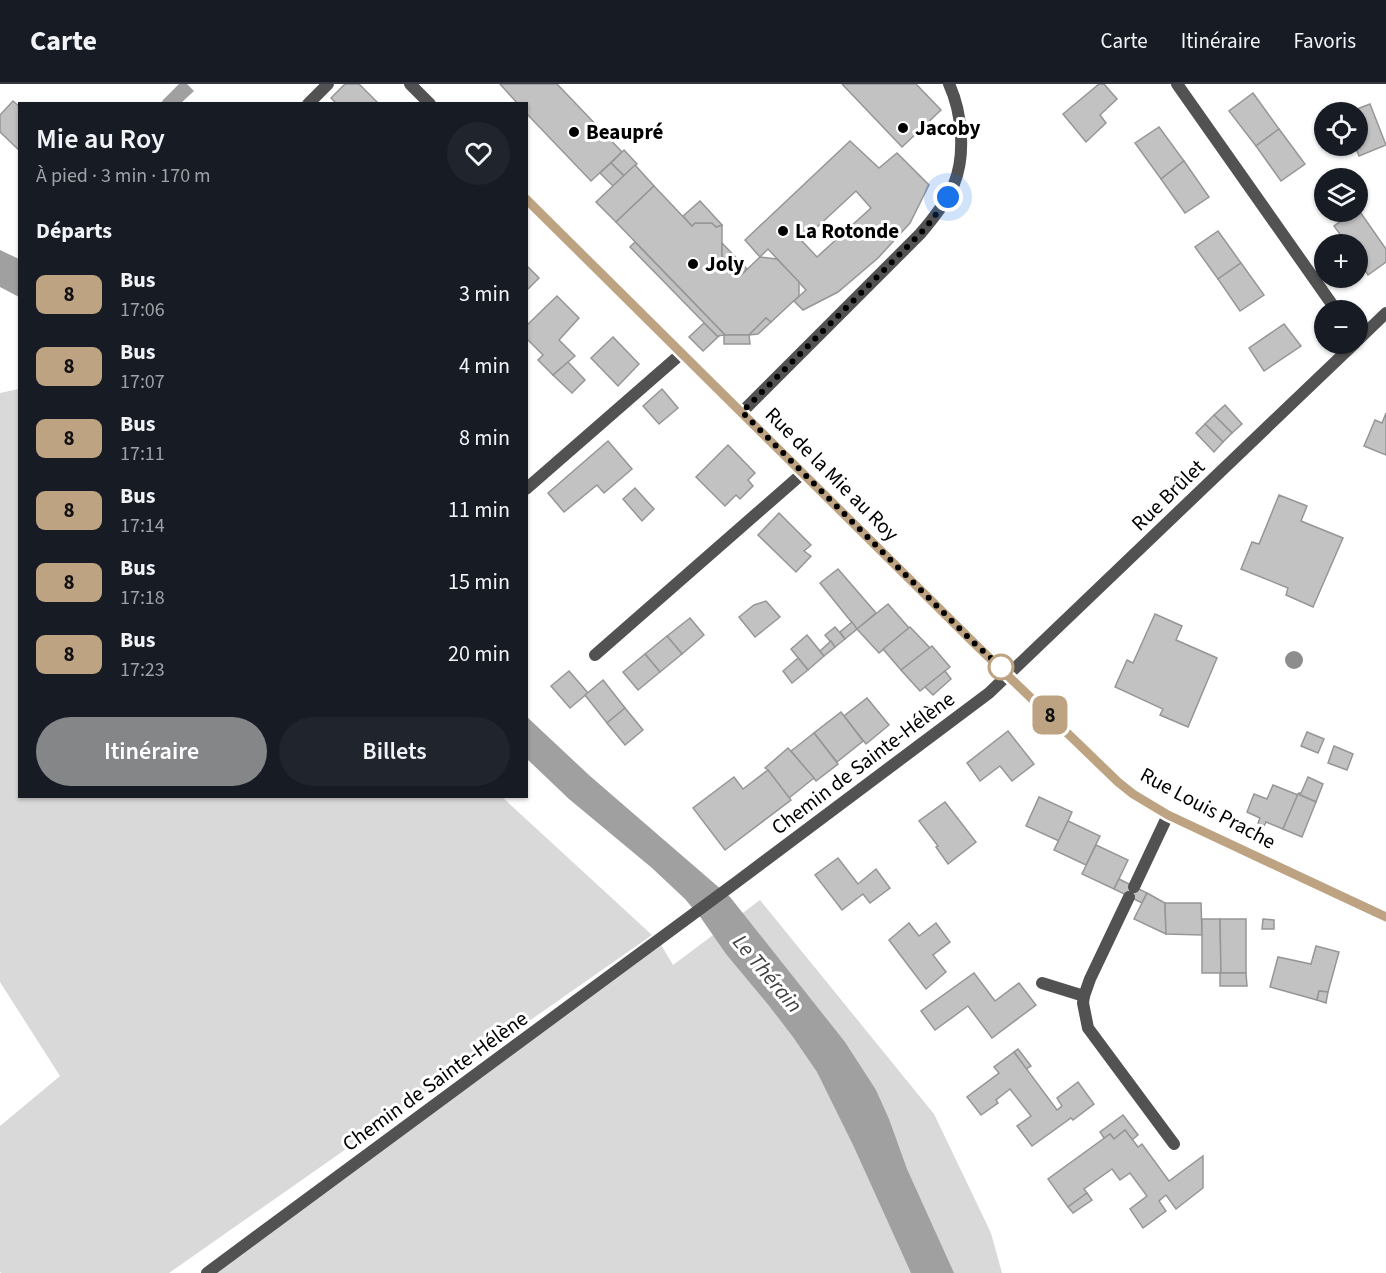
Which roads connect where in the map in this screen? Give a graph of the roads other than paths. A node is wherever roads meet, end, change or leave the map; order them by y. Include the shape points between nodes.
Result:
1 (328, 84) edge
2 (410, 84) edge
3 (949, 84) edge
4 (1177, 84) edge
5 (310, 102) edge
6 (428, 102) edge
7 (528, 201) edge
8 (1329, 300) edge
9 (1386, 313) edge
10 (1368, 330) edge
11 (682, 353) junction
12 (1344, 354) edge
13 (742, 412) junction
14 (803, 473) junction
15 (528, 487) edge
16 (595, 655) dead end
17 (1009, 675) junction
18 (1168, 815) junction
19 (1386, 917) edge
20 (1042, 983) dead end
21 (1084, 996) junction
22 (1174, 1144) dead end
23 (207, 1273) edge

1 - 5 street
2 - 6 street
3 - 13 street via 961,136 958,168 948,197 920,234
4 - 8 street
7 - 11 street, Rue de la Mie au Roy
9 - 10 street
11 - 13 street, Rue de la Mie au Roy
11 - 15 street
12 - 17 street, Rue Brûlet
13 - 14 street, Rue de la Mie au Roy
14 - 16 street
14 - 17 street, Rue de la Mie au Roy
17 - 18 street, Rue Louis Prache via 1118,782
17 - 23 street, Chemin de Sainte-Hélène via 686,920
18 - 19 street, Rue Louis Prache
18 - 21 street
20 - 21 street
21 - 22 street via 1088,1028

